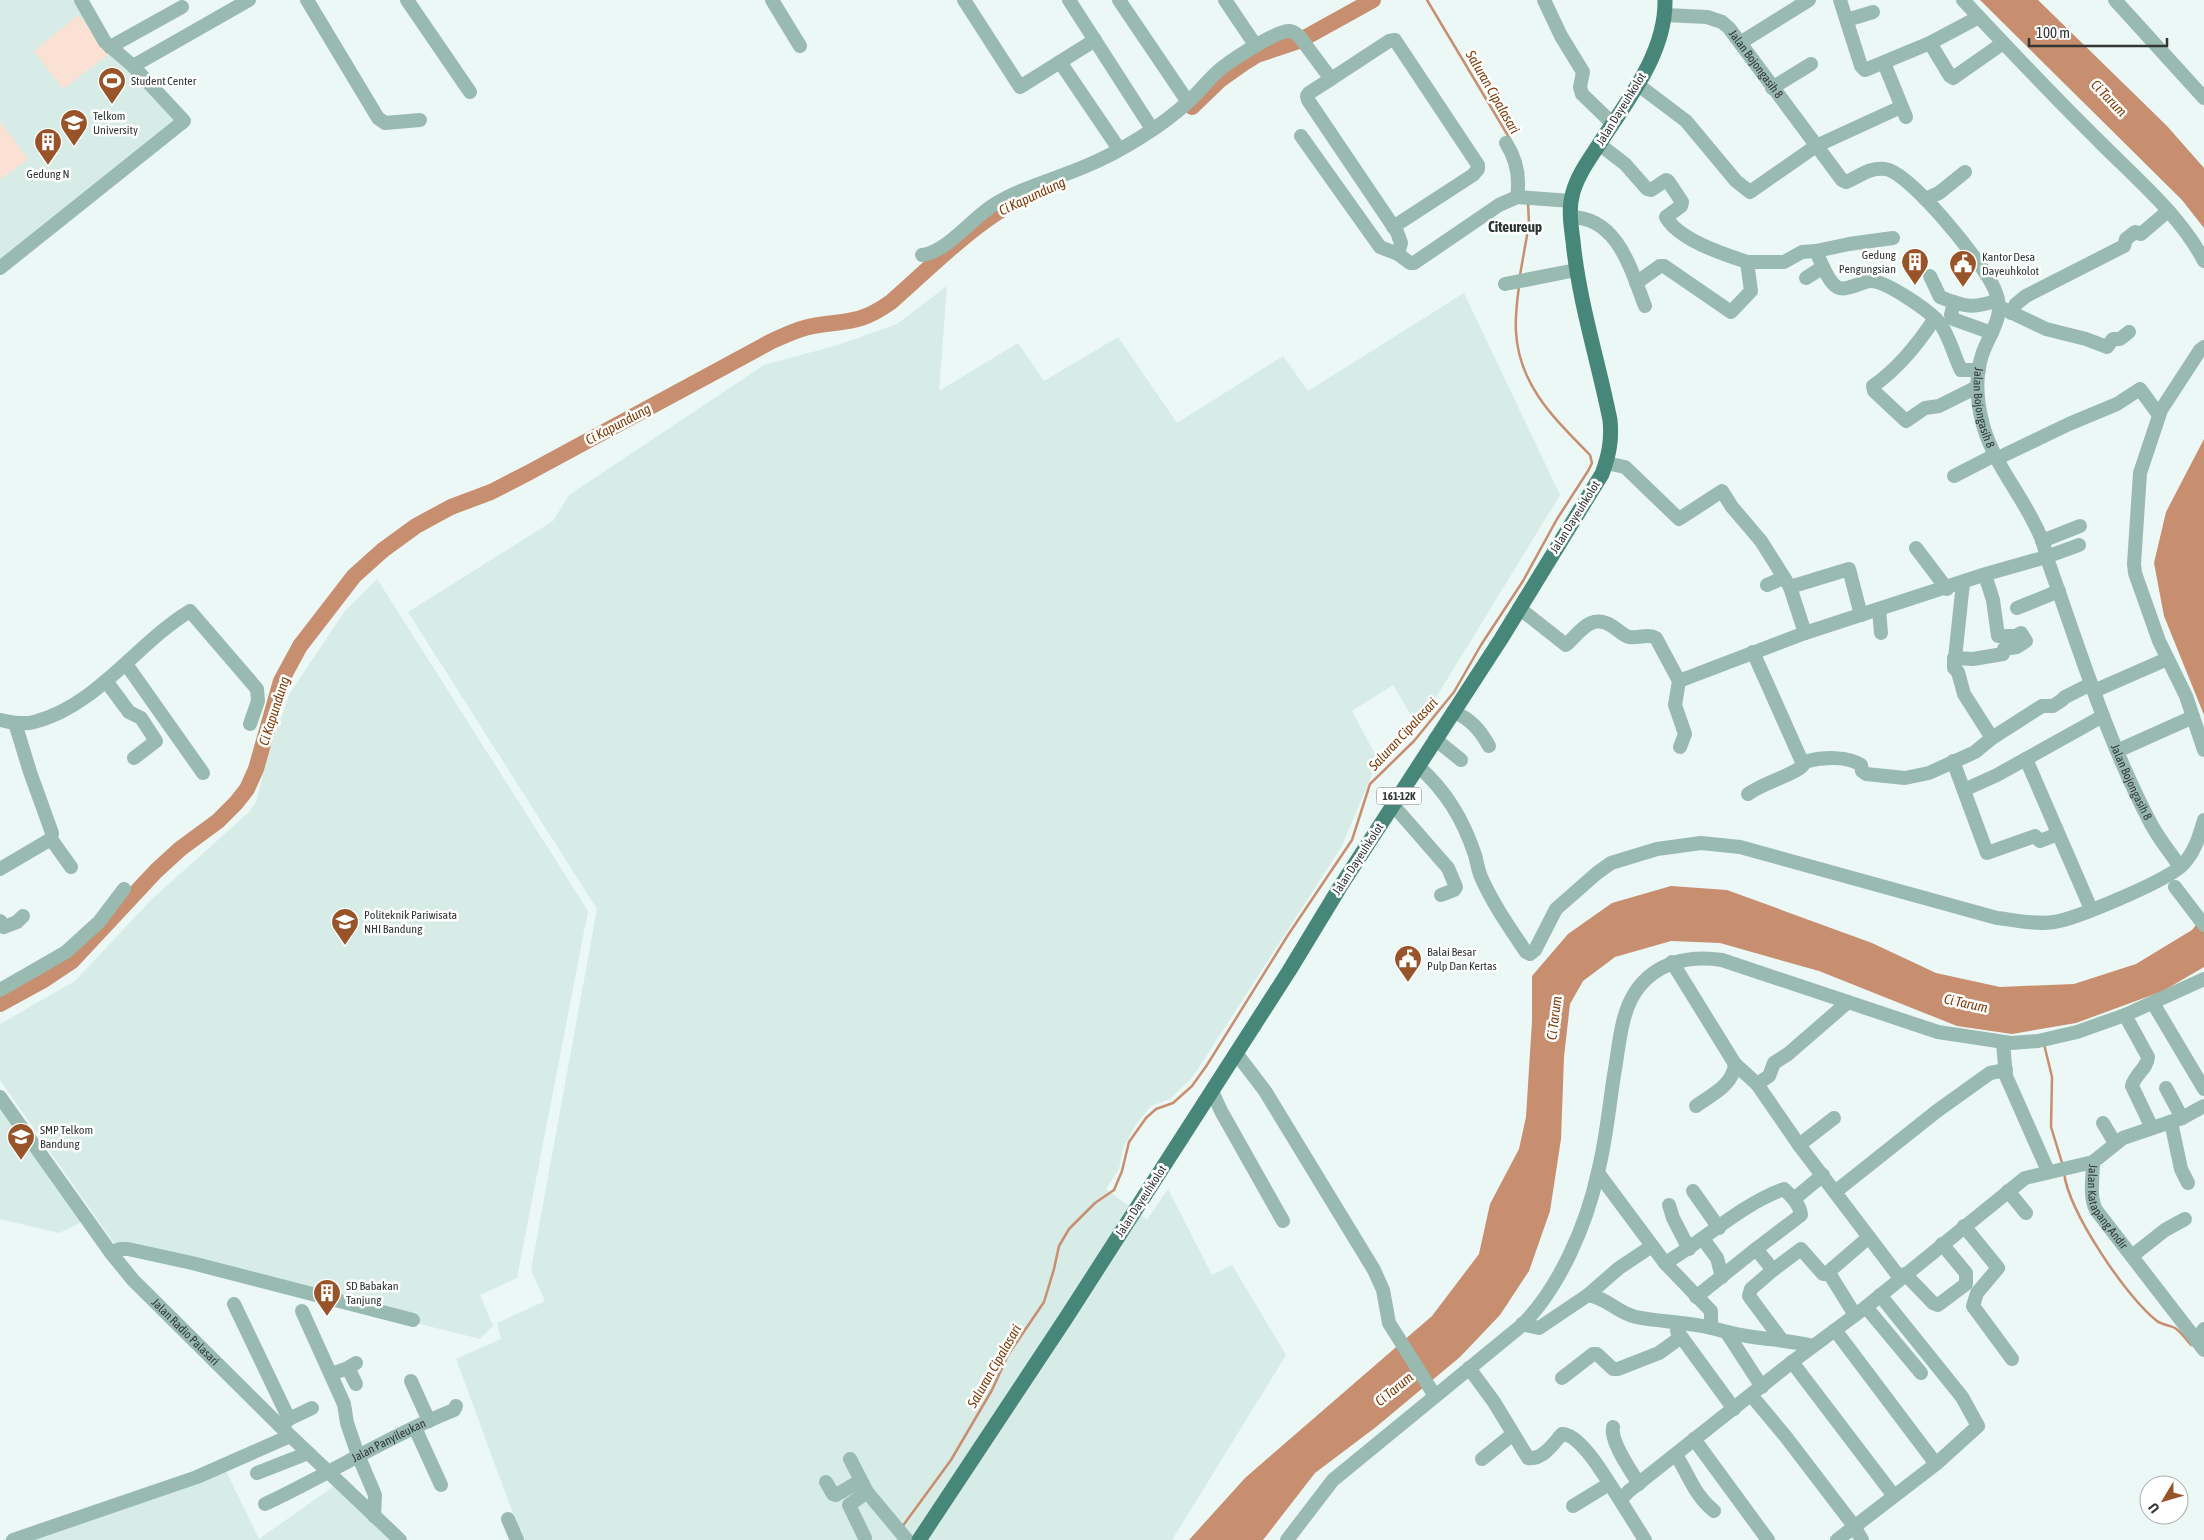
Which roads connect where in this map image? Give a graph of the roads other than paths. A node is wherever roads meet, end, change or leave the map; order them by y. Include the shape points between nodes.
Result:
1 (81, 0) edge
2 (249, 0) edge
3 (307, 0) edge
4 (407, 0) edge
5 (772, 0) edge
6 (964, 0) edge
7 (1069, 0) edge
8 (1119, 0) edge
9 (1225, 0) edge
10 (1544, 0) edge
11 (1808, 0) edge
12 (1840, 0) edge
13 (1963, 0) edge
14 (2115, 0) edge
15 (182, 7) dead end
16 (1665, 8) edge
17 (1873, 12) dead end
18 (1979, 17) junction
19 (1847, 20) junction
20 (1095, 40) junction
21 (1740, 43) junction
22 (1930, 43) junction
23 (2003, 43) junction
24 (800, 46) dead end
25 (1256, 46) junction
26 (110, 47) junction
27 (1060, 62) junction
28 (1884, 63) junction
29 (1811, 64) dead end
30 (133, 66) junction
31 (1331, 79) junction
32 (1637, 84) junction
33 (1772, 88) junction
34 (470, 92) dead end
35 (2204, 98) edge
36 (1188, 102) junction
37 (420, 120) dead end
38 (1612, 123) junction
39 (1152, 129) junction
40 (1302, 136) dead end
41 (1506, 143) dead end
42 (1599, 144) junction
43 (1816, 146) junction
44 (1119, 149) junction
45 (1964, 172) dead end
46 (1523, 198) junction
47 (1925, 199) junction
48 (1571, 201) junction
49 (2168, 211) junction
50 (1570, 217) junction
51 (1393, 227) junction
52 (1894, 238) dead end
53 (1816, 251) junction
54 (1398, 254) junction
55 (922, 255) dead end
56 (2204, 261) edge
57 (1747, 262) junction
58 (1823, 267) junction
59 (0, 268) edge
60 (1576, 270) junction
61 (1930, 276) dead end
62 (1806, 278) dead end
63 (1514, 282) dead end
64 (1636, 282) junction
65 (1947, 300) junction
66 (1645, 306) dead end
67 (2003, 306) junction
68 (1931, 314) junction
69 (2129, 332) dead end
70 (1992, 333) junction
71 (2204, 347) edge
72 (1979, 370) junction
73 (1978, 387) junction
74 (2159, 416) junction
75 (1996, 457) junction
76 (1606, 464) junction
77 (1954, 476) dead end
78 (2080, 526) dead end
79 (2042, 541) junction
80 (2079, 545) dead end
81 (1916, 548) dead end
82 (2046, 558) junction
83 (1985, 575) junction
84 (1786, 582) junction
85 (1962, 583) junction
86 (1767, 584) dead end
87 (1947, 589) junction
88 (2059, 591) junction
89 (1519, 608) junction
90 (2017, 608) dead end
91 (1879, 609) junction
92 (1861, 615) junction
93 (1881, 632) dead end
94 (1805, 633) junction
95 (1753, 652) junction
96 (1955, 658) junction
97 (2167, 659) junction
98 (126, 664) junction
99 (106, 681) junction
100 (1679, 681) junction
101 (2093, 687) junction
102 (1453, 712) junction
103 (2103, 716) junction
104 (2193, 717) junction
105 (0, 720) edge
106 (15, 723) junction
107 (250, 724) dead end
108 (1992, 738) junction
109 (1435, 739) junction
110 (1489, 746) dead end
111 (1680, 748) dead end
112 (2204, 750) edge
113 (2117, 751) junction
114 (134, 758) dead end
115 (2026, 759) junction
116 (1461, 760) dead end
117 (1953, 761) junction
118 (1803, 764) junction
119 (1418, 766) junction
120 (203, 773) dead end
121 (1964, 790) junction
122 (1748, 794) dead end
123 (1393, 805) junction
124 (2204, 820) edge
125 (2058, 834) junction
126 (51, 839) junction
127 (2181, 866) junction
128 (71, 867) dead end
129 (0, 869) edge
130 (2152, 883) junction
131 (2175, 886) junction
132 (124, 889) dead end
133 (1441, 895) dead end
134 (2091, 909) junction
135 (22, 916) dead end
136 (1, 925) edge
137 (2204, 925) edge
138 (1672, 962) junction
139 (2204, 978) edge
140 (0, 990) edge
141 (1848, 1002) junction
142 (2153, 1003) junction
143 (2125, 1015) junction
144 (2003, 1043) junction
145 (1236, 1053) junction
146 (1735, 1064) junction
147 (2006, 1070) junction
148 (1757, 1084) junction
149 (2166, 1088) dead end
150 (2204, 1088) edge
151 (1212, 1091) junction
152 (0, 1097) edge
153 (1696, 1106) dead end
154 (2204, 1106) edge
155 (1834, 1118) dead end
156 (2177, 1120) junction
157 (2103, 1123) dead end
158 (2152, 1128) junction
159 (2115, 1143) junction
160 (1799, 1145) junction
161 (2093, 1162) junction
162 (2060, 1169) junction
163 (1598, 1172) junction
164 (1823, 1175) junction
165 (2188, 1184) dead end
166 (1694, 1191) dead end
167 (2008, 1191) junction
168 (1835, 1192) junction
169 (1794, 1199) junction
170 (1669, 1204) dead end
171 (2026, 1214) dead end
172 (2185, 1219) dead end
173 (1283, 1221) dead end
174 (1964, 1226) junction
175 (1718, 1228) junction
176 (1870, 1237) junction
177 (1703, 1239) junction
178 (1942, 1244) junction
179 (1652, 1246) junction
180 (1688, 1249) junction
181 (1756, 1249) junction
182 (111, 1254) junction
183 (2132, 1256) junction
184 (1664, 1263) junction
185 (1772, 1270) junction
186 (1829, 1273) junction
187 (1902, 1276) junction
188 (1722, 1277) junction
189 (1588, 1295) junction
190 (1880, 1295) junction
191 (1696, 1297) junction
192 (234, 1304) dead end
193 (302, 1311) dead end
194 (1861, 1311) junction
195 (413, 1320) dead end
196 (1670, 1322) junction
197 (1522, 1324) junction
198 (1711, 1328) junction
199 (1835, 1330) junction
200 (1727, 1333) junction
201 (1681, 1337) junction
202 (1781, 1339) junction
203 (2201, 1342) edge
204 (1813, 1346) junction
205 (2012, 1359) dead end
206 (1792, 1362) junction
207 (1469, 1368) junction
208 (1920, 1373) dead end
209 (331, 1374) junction
210 (1562, 1378) dead end
211 (411, 1381) dead end
212 (356, 1384) dead end
213 (1757, 1391) junction
214 (1435, 1396) junction
215 (312, 1408) dead end
216 (453, 1409) dead end
217 (1734, 1409) junction
218 (429, 1421) junction
219 (287, 1427) junction
220 (1613, 1427) dead end
221 (415, 1428) junction
222 (1513, 1434) junction
223 (1694, 1440) junction
224 (308, 1453) junction
225 (358, 1455) junction
226 (1676, 1455) junction
227 (850, 1459) dead end
228 (1482, 1459) dead end
229 (1936, 1464) junction
230 (257, 1473) dead end
231 (328, 1473) junction
232 (826, 1482) dead end
233 (1609, 1484) junction
234 (1639, 1484) junction
235 (441, 1486) dead end
236 (864, 1487) junction
237 (1894, 1496) junction
238 (1620, 1500) junction
239 (265, 1504) dead end
240 (1573, 1506) dead end
241 (1714, 1510) dead end
242 (374, 1516) junction
243 (508, 1519) dead end
244 (1854, 1526) junction
245 (901, 1533) edge
246 (865, 1538) dead end
247 (13, 1540) edge
248 (400, 1540) edge
249 (517, 1540) edge
250 (919, 1540) edge
251 (1287, 1540) edge
252 (1645, 1540) edge
253 (1768, 1540) edge
254 (1837, 1540) edge
255 (1862, 1540) edge

1 - 26 street
2 - 30 street
3 - 37 street via 378,118 385,123
4 - 34 street
5 - 24 street
6 - 27 street via 1020,87
7 - 20 street
8 - 36 street
9 - 25 street
10 - 38 street via 1583,72 1582,94
11 - 21 street
12 - 19 street
13 - 18 street
14 - 35 street
15 - 26 street
16 - 21 street, Jalan Bojongasih 8 via 1722,22
16 - 32 main road, Jalan Dayeuhkolot / 161-12K via 1655,50
17 - 19 street
18 - 22 street
18 - 23 street
19 - 28 street via 1862,69
20 - 27 street
20 - 39 street
21 - 33 street, Jalan Bojongasih 8
22 - 23 street via 1953,78
22 - 28 street
23 - 49 street
25 - 31 street via 1287,31 1294,32
25 - 36 street via 1223,67
26 - 30 street
27 - 44 street
28 - 43 street via 1904,112
29 - 33 street
30 - 59 street via 184,122
31 - 51 street via 1310,93 1308,100
31 - 51 street via 1394,40 1478,164 1473,175
32 - 38 main road, Jalan Dayeuhkolot / 161-12K
32 - 43 street via 1686,121 1736,181 1750,192
33 - 43 street, Jalan Bojongasih 8
36 - 39 street
38 - 42 main road, Jalan Dayeuhkolot / 161-12K
39 - 44 street
40 - 54 street via 1380,248
41 - 46 street via 1517,166
42 - 48 main road, Jalan Dayeuhkolot / 161-12K via 1579,177
42 - 57 street via 1617,156 1647,189 1668,181 1682,202 1666,217 1678,230 1724,255
43 - 47 street, Jalan Bojongasih 8 via 1843,181 1874,169 1887,169 1902,176
44 - 55 street via 1088,166 995,204 943,245
45 - 47 street
46 - 48 street
46 - 54 street via 1492,210 1414,263
47 - 67 street, Jalan Bojongasih 8 via 1979,263
48 - 50 main road, Jalan Dayeuhkolot / 161-12K
49 - 56 street
49 - 67 street via 2141,234 2135,232 2126,238 2124,246 2016,304
50 - 60 main road, Jalan Dayeuhkolot / 161-12K
50 - 64 street via 1586,218 1613,237 1621,247
51 - 54 street via 1401,238
52 - 53 street
53 - 57 street via 1802,252 1784,262
53 - 58 street
57 - 64 street via 1751,291 1731,312 1664,266
58 - 62 street
58 - 68 street via 1838,288 1872,281 1889,287
60 - 63 street
60 - 76 main road, Jalan Dayeuhkolot / 161-12K via 1610,420
61 - 65 street
64 - 66 street
65 - 67 street via 1978,306
65 - 68 street
65 - 70 street via 1953,319
67 - 69 street via 2046,329 2107,347 2113,339 2122,338
67 - 70 street, Jalan Bojongasih 8
68 - 72 street via 1945,331 1961,370
68 - 73 street via 1918,344 1873,386 1874,391 1906,421 1925,408 1939,406
70 - 72 street, Jalan Bojongasih 8
71 - 74 street
72 - 73 street, Jalan Bojongasih 8
73 - 75 street, Jalan Bojongasih 8 via 1983,426
74 - 75 street via 2140,389 2117,404
74 - 97 street via 2140,474 2134,564 2158,641
75 - 77 street
75 - 79 street, Jalan Bojongasih 8 via 2011,487 2026,506
76 - 84 street via 1625,467 1679,519 1722,491 1764,546
76 - 89 main road, Jalan Dayeuhkolot / 161-12K via 1592,493
78 - 79 street
79 - 82 street, Jalan Bojongasih 8
80 - 82 street
81 - 87 street
82 - 83 street
82 - 88 street, Jalan Bojongasih 8
83 - 85 street
83 - 96 street via 1993,600 1998,636 2021,633 2026,642 2004,649 2003,654
84 - 86 street
84 - 92 street via 1849,569
84 - 94 street
85 - 87 street
85 - 96 street
87 - 91 street
88 - 90 street
88 - 101 street, Jalan Bojongasih 8
89 - 100 street via 1566,644 1596,620 1605,621 1628,636 1653,636 1659,641
89 - 102 main road, Jalan Dayeuhkolot / 161-12K
91 - 92 street
91 - 93 street
92 - 94 street
94 - 95 street
95 - 100 street
95 - 118 street
96 - 108 street via 1954,668 1964,694
97 - 101 street
97 - 104 street
98 - 99 street
98 - 107 street via 190,611 256,689 258,701
98 - 120 street
99 - 106 street via 58,712 33,722
99 - 114 street via 129,712 141,718 156,741
100 - 111 street via 1675,705 1684,734
101 - 103 street, Jalan Bojongasih 8
101 - 108 street via 2064,697 2053,706 2042,706
102 - 109 main road, Jalan Dayeuhkolot / 161-12K
102 - 110 street via 1465,716
103 - 113 street, Jalan Bojongasih 8
103 - 115 street
104 - 112 street
104 - 113 street
105 - 106 street
106 - 126 street via 52,833
108 - 117 street via 1976,752
109 - 116 street
109 - 119 main road, Jalan Dayeuhkolot / 161-12K
113 - 127 street, Jalan Bojongasih 8 via 2151,824
115 - 121 street
115 - 125 street
117 - 118 street via 1929,773 1905,778 1866,774 1854,761 1810,760
117 - 121 street
118 - 122 street
119 - 123 main road, Jalan Dayeuhkolot / 161-12K
119 - 134 street via 1452,803 1496,908 1530,954 1560,904 1616,861 1657,849 1701,842 1740,847 1997,918 2055,922
121 - 125 street via 1987,853 2035,836 2040,841
123 - 133 street via 1448,868 1456,887
123 - 145 main road, Jalan Dayeuhkolot / 161-12K
124 - 127 street via 2190,856
125 - 134 street
126 - 128 street
126 - 129 street
127 - 130 street
127 - 131 street via 2181,875
130 - 131 street
130 - 134 street
131 - 137 street
132 - 140 street via 98,922 66,952
135 - 136 street via 17,922
138 - 141 street via 1703,957 1722,960
138 - 146 street
138 - 163 street via 1642,982 1624,1020
139 - 142 street
141 - 144 street via 1938,1032
141 - 148 street via 1774,1064 1768,1076
142 - 143 street
142 - 150 street
143 - 144 street via 2077,1032 2042,1040
143 - 158 street via 2148,1057 2144,1070 2132,1086
144 - 147 street
145 - 151 main road, Jalan Dayeuhkolot / 161-12K
145 - 214 street via 1265,1091 1374,1270 1381,1283 1386,1315
146 - 148 street
146 - 153 street via 1734,1074 1728,1082
147 - 162 street via 2006,1076
147 - 168 street via 1990,1073
148 - 160 street
149 - 156 street
151 - 173 street
151 - 250 main road, Jalan Dayeuhkolot / 161-12K
152 - 182 street, Jalan Radio Palasari
154 - 156 street, Jalan Katapang Andir
155 - 160 street
156 - 158 street, Jalan Katapang Andir
156 - 165 street via 2181,1169
157 - 159 street
158 - 159 street, Jalan Katapang Andir
159 - 161 street, Jalan Katapang Andir
160 - 164 street
161 - 162 street
161 - 183 street, Jalan Katapang Andir via 2094,1206
162 - 167 street via 2025,1178
163 - 179 street
163 - 197 street via 1570,1252 1543,1301
164 - 168 street
164 - 169 street
166 - 175 street
167 - 171 street
167 - 174 street
168 - 176 street
169 - 175 street via 1784,1189 1768,1195
169 - 181 street via 1800,1216
170 - 180 street
172 - 183 street
174 - 178 street
174 - 205 street via 1998,1268 1977,1294 1973,1306
175 - 177 street
176 - 186 street
176 - 187 street
177 - 180 street
177 - 188 street via 1717,1258
178 - 187 street
178 - 187 street via 1966,1273 1966,1284 1938,1305
179 - 184 street
179 - 189 street via 1619,1268
180 - 184 street
181 - 185 street
181 - 188 street
182 - 195 street via 120,1249 192,1263
182 - 219 street, Jalan Radio Palasari via 133,1280
183 - 203 street, Jalan Katapang Andir
184 - 191 street
185 - 186 street via 1801,1249 1823,1274
185 - 202 street via 1748,1294
186 - 194 street
187 - 190 street
188 - 191 street
189 - 196 street via 1603,1298 1620,1312
189 - 197 street via 1538,1328
190 - 194 street
190 - 229 street via 1962,1397 1978,1424 1977,1429
191 - 198 street via 1711,1311
192 - 219 street
193 - 209 street
194 - 199 street
194 - 208 street
196 - 198 street
196 - 201 street
197 - 207 street
198 - 200 street
199 - 204 street
199 - 229 street
200 - 202 street
200 - 213 street
201 - 210 street via 1659,1352 1618,1369 1613,1369 1593,1354
201 - 217 street
202 - 204 street
204 - 206 street
206 - 213 street
206 - 237 street
207 - 214 street
207 - 222 street
209 - 212 street via 352,1365
209 - 225 street via 344,1404
211 - 218 street
213 - 217 street
213 - 244 street via 1786,1437
214 - 251 street via 1333,1480
215 - 219 street
216 - 218 street, Jalan Panyileukan
217 - 223 street
218 - 221 street, Jalan Panyileukan
219 - 224 street, Jalan Radio Palasari
219 - 247 street via 197,1477
220 - 234 street via 1612,1434 1619,1450
221 - 225 street, Jalan Panyileukan
221 - 235 street
222 - 228 street
222 - 233 street via 1528,1458 1534,1459 1562,1434 1571,1435
223 - 226 street
223 - 253 street
224 - 230 street
224 - 231 street, Jalan Radio Palasari
225 - 231 street, Jalan Panyileukan
225 - 242 street via 375,1495
226 - 234 street
226 - 241 street via 1688,1472 1690,1482
227 - 236 street
229 - 237 street
231 - 239 street, Jalan Panyileukan
231 - 242 street, Jalan Radio Palasari
232 - 236 street via 836,1495
233 - 238 street
233 - 240 street
234 - 238 street
236 - 245 street
236 - 246 street via 849,1505
237 - 244 street
238 - 252 street
242 - 248 street, Jalan Radio Palasari
243 - 249 street
244 - 254 street
244 - 255 street

